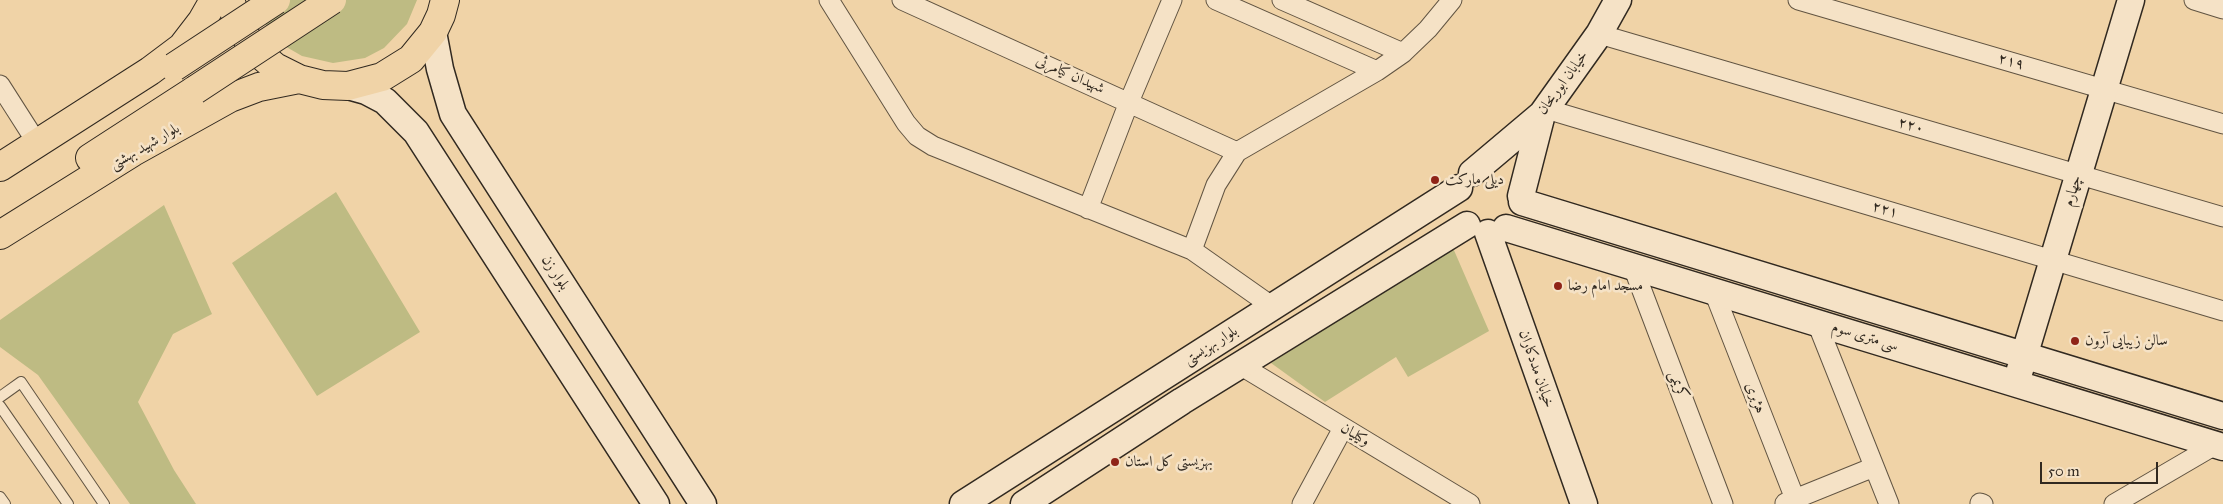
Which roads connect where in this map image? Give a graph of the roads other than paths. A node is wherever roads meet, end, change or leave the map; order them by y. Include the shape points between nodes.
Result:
1 (214, 0) edge
2 (230, 0) edge
3 (276, 0) edge
4 (332, 0) edge
5 (445, 0) edge
6 (829, 0) edge
7 (902, 0) edge
8 (1172, 0) edge
9 (1216, 0) edge
10 (1282, 0) edge
11 (1452, 0) edge
12 (1618, 0) edge
13 (1798, 0) edge
14 (2131, 0) edge
15 (2194, 0) edge
16 (2223, 8) edge
17 (432, 32) junction
18 (1598, 34) junction
19 (1403, 53) junction
20 (175, 59) junction
21 (1377, 71) junction
22 (299, 79) junction
23 (0, 85) edge
24 (348, 86) junction
25 (2104, 90) junction
26 (1129, 102) junction
27 (218, 104) junction
28 (1544, 111) junction
29 (2223, 124) edge
30 (467, 135) junction
31 (36, 143) junction
32 (1237, 152) junction
33 (432, 157) junction
34 (0, 167) edge
35 (2078, 175) junction
36 (0, 178) edge
37 (1465, 180) junction
38 (1521, 199) junction
39 (1088, 208) junction
40 (0, 215) edge
41 (2223, 217) edge
42 (1487, 229) junction
43 (0, 235) edge
44 (1192, 250) junction
45 (2052, 261) junction
46 (1633, 267) junction
47 (1714, 292) junction
48 (1273, 307) junction
49 (2223, 311) edge
50 (1817, 323) junction
51 (2024, 355) junction
52 (1240, 365) junction
53 (1168, 374) junction
54 (2016, 383) junction
55 (0, 397) edge
56 (1182, 401) junction
57 (0, 406) edge
58 (2223, 416) edge
59 (1344, 428) junction
60 (2219, 446) edge
61 (1874, 467) junction
62 (0, 497) edge
63 (1792, 502) edge
64 (5, 504) edge
65 (68, 504) edge
66 (104, 504) edge
67 (656, 504) edge
68 (703, 504) edge
69 (964, 504) edge
70 (1024, 504) edge
71 (1302, 504) edge
72 (1470, 504) edge
73 (1584, 504) edge
74 (1723, 504) edge
75 (1889, 504) edge
76 (2114, 504) edge

1 - 20 main road
2 - 22 main road via 240,28 255,50 275,67
3 - 20 main road, bridge
4 - 40 main road, bridge
5 - 17 main road
6 - 39 street via 917,136 933,146
7 - 26 street, شهیدان کیامرثی
8 - 26 street
9 - 21 street
10 - 19 street
11 - 19 street
12 - 18 main road, خیابان ابوریحان
13 - 25 street, ۲۱۹
14 - 25 main road, چهارم
15 - 16 street
17 - 24 main road via 423,46 397,69 374,80
17 - 30 main road, بلوار زن via 453,114
18 - 28 main road, خیابان ابوریحان
18 - 35 street, ۲۲۰
19 - 21 street
20 - 27 main road via 201,57 215,70
20 - 31 main road via 150,71
20 - 36 main road
21 - 32 street
22 - 24 main road via 323,85
22 - 27 main road, بلوار شهید بهشتی via 259,87
23 - 31 street
24 - 33 main road via 384,101 416,132
25 - 29 street, ۲۱۹
25 - 35 main road, چهارم
26 - 32 street, شهیدان کیامرثی
26 - 39 street
27 - 43 main road, بلوار شهید بهشتی via 133,152
28 - 37 main road, خیابان ابوریحان
28 - 38 main road
28 - 45 street, ۲۲۱
30 - 33 main road via 447,135
30 - 68 main road, بلوار زن
31 - 34 main road
32 - 44 street via 1216,185
33 - 67 main road
35 - 41 street, ۲۲۰
35 - 45 main road, چهارم
37 - 38 main road via 1481,169 1501,170 1516,183
37 - 42 main road via 1456,198 1457,208
37 - 48 main road, بلوار بهزیستی
38 - 42 main road via 1517,217
38 - 51 main road, سی متری سوم
39 - 44 street
42 - 46 main road, سی متری سوم
42 - 52 main road, بلوار بهزیستی
42 - 73 main road, خیابان مددکاران
44 - 48 street
45 - 49 street, ۲۲۱
45 - 51 main road, چهارم
46 - 47 main road, سی متری سوم
46 - 74 street, کریمی
47 - 50 main road, سی متری سوم
47 - 63 street, هژبری
48 - 53 main road, بلوار بهزیستی
50 - 54 main road, سی متری سوم
50 - 61 street
51 - 54 main road, چهارم
51 - 58 main road, سی متری سوم
52 - 56 main road, بلوار بهزیستی
52 - 59 street, وکیلیان
53 - 56 main road
53 - 69 main road, بلوار بهزیستی
54 - 60 main road, سی متری سوم
55 - 66 lane via 21,382
56 - 70 main road, بلوار بهزیستی
57 - 65 lane
59 - 71 street
59 - 72 street, وکیلیان
60 - 76 street
61 - 63 street
61 - 75 street
62 - 64 lane

